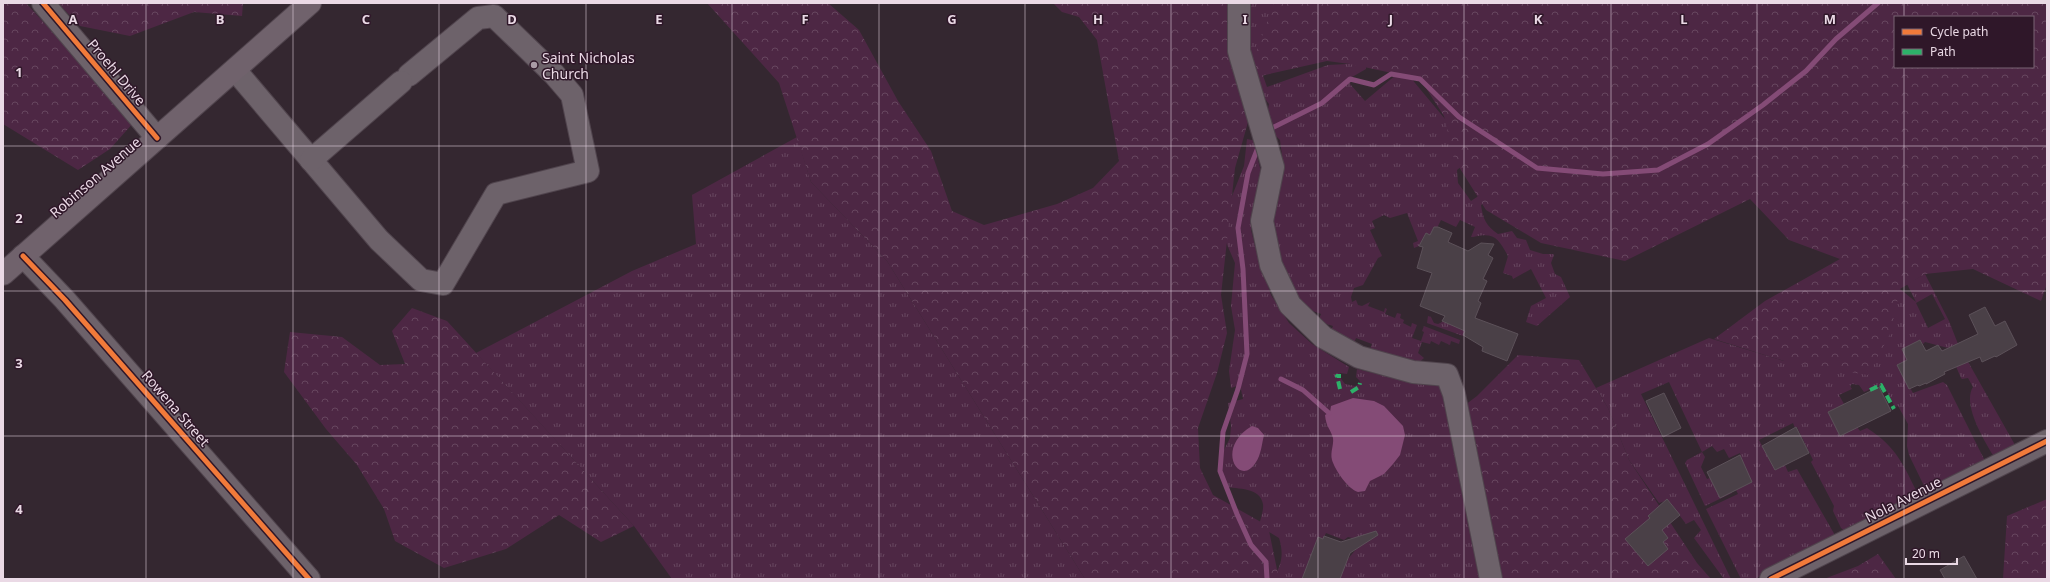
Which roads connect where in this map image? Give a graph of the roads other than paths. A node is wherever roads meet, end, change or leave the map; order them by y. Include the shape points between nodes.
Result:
1 (43, 3) edge
2 (310, 3) edge
3 (1239, 3) edge
4 (235, 70) junction
5 (157, 138) junction
6 (311, 160) junction
7 (23, 256) junction
8 (3, 274) edge
9 (2047, 441) edge
10 (309, 579) edge
11 (1491, 579) edge
12 (1771, 579) edge

1 - 5 street, Proehl Drive
2 - 4 main road, Robinson Avenue
3 - 11 street via 1239,51 1273,167 1262,221 1271,266 1290,305 1323,337 1359,357 1413,372 1447,375 1454,394
4 - 5 main road, Robinson Avenue
4 - 6 street
5 - 7 main road, Robinson Avenue
6 - 6 street via 379,240 421,280 443,284 496,194 588,171 572,95 494,16 478,18
7 - 8 main road, Robinson Avenue
7 - 10 street, Rowena Street via 65,300
9 - 12 street, Nola Avenue

